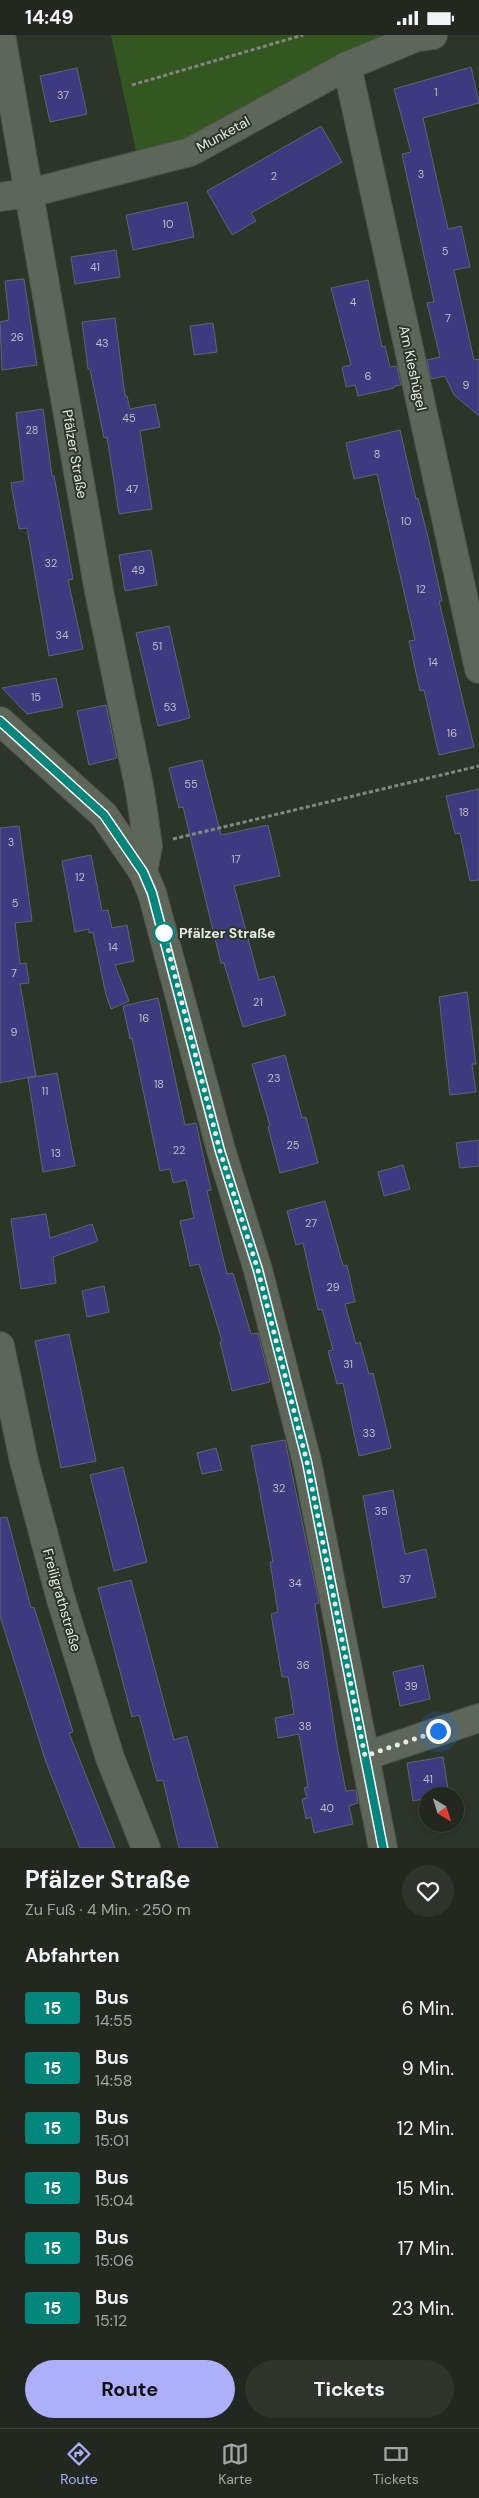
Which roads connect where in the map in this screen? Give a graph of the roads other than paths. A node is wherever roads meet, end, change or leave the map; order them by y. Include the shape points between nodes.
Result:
1 (1, 35) edge
2 (432, 35) edge
3 (347, 66) junction
4 (30, 193) junction
5 (0, 197) edge
6 (479, 669) edge
7 (0, 721) edge
8 (143, 872) junction
9 (0, 1346) edge
10 (479, 1718) edge
11 (365, 1756) junction
12 (146, 1848) edge
13 (383, 1848) edge

1 - 4 street, Pfälzer Straße
2 - 3 street, Munketal via 417,37
3 - 4 street, Munketal via 190,152
3 - 6 street, Am Kieshügel
4 - 5 street, Munketal
4 - 8 street, Pfälzer Straße via 99,591 140,791 148,847
7 - 8 street via 104,815
8 - 11 street via 159,916 220,1151 258,1270 304,1452
9 - 12 street, Freiligrathstraße via 24,1461 60,1596 110,1758
10 - 11 street
11 - 13 street

